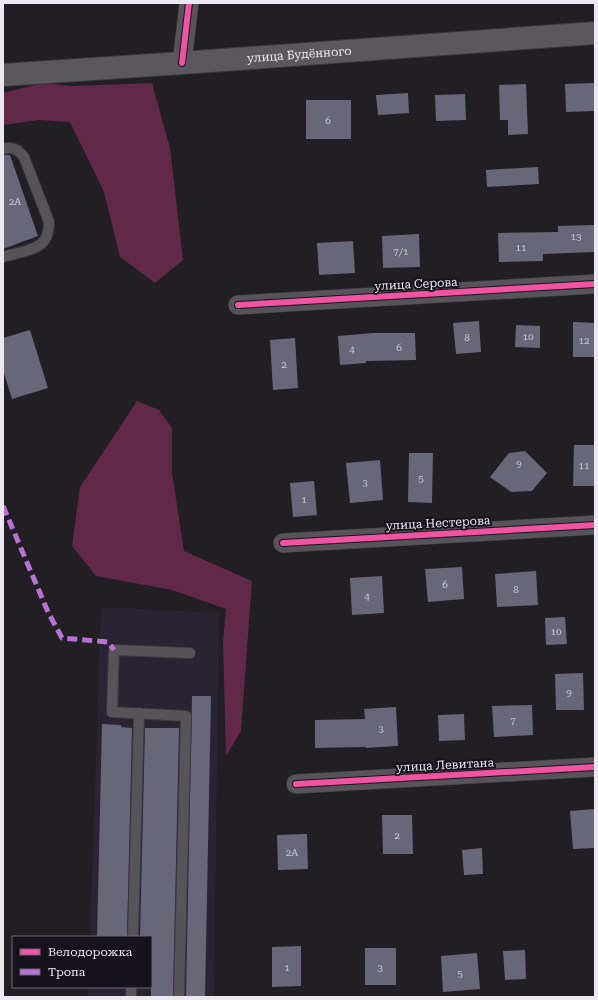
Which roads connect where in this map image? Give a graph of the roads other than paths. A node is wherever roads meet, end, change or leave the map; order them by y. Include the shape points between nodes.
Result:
1 (188, 3) edge
2 (595, 33) edge
3 (182, 63) junction
4 (3, 75) edge
5 (3, 148) edge
6 (3, 256) edge
7 (595, 284) edge
8 (238, 305) dead end
9 (595, 525) edge
10 (283, 543) dead end
11 (190, 653) dead end
12 (140, 713) junction
13 (595, 767) edge
14 (296, 784) dead end
15 (133, 936) edge
16 (179, 997) edge

1 - 3 street
2 - 3 main road, улица Будённого
3 - 4 main road, улица Будённого
5 - 6 lane via 20,151 24,157 49,222 49,230 42,244 35,248
7 - 8 street, улица Серова
9 - 10 street, улица Нестерова
11 - 12 lane via 114,650 112,712
12 - 15 lane
12 - 16 lane via 186,716
13 - 14 street, улица Левитана

